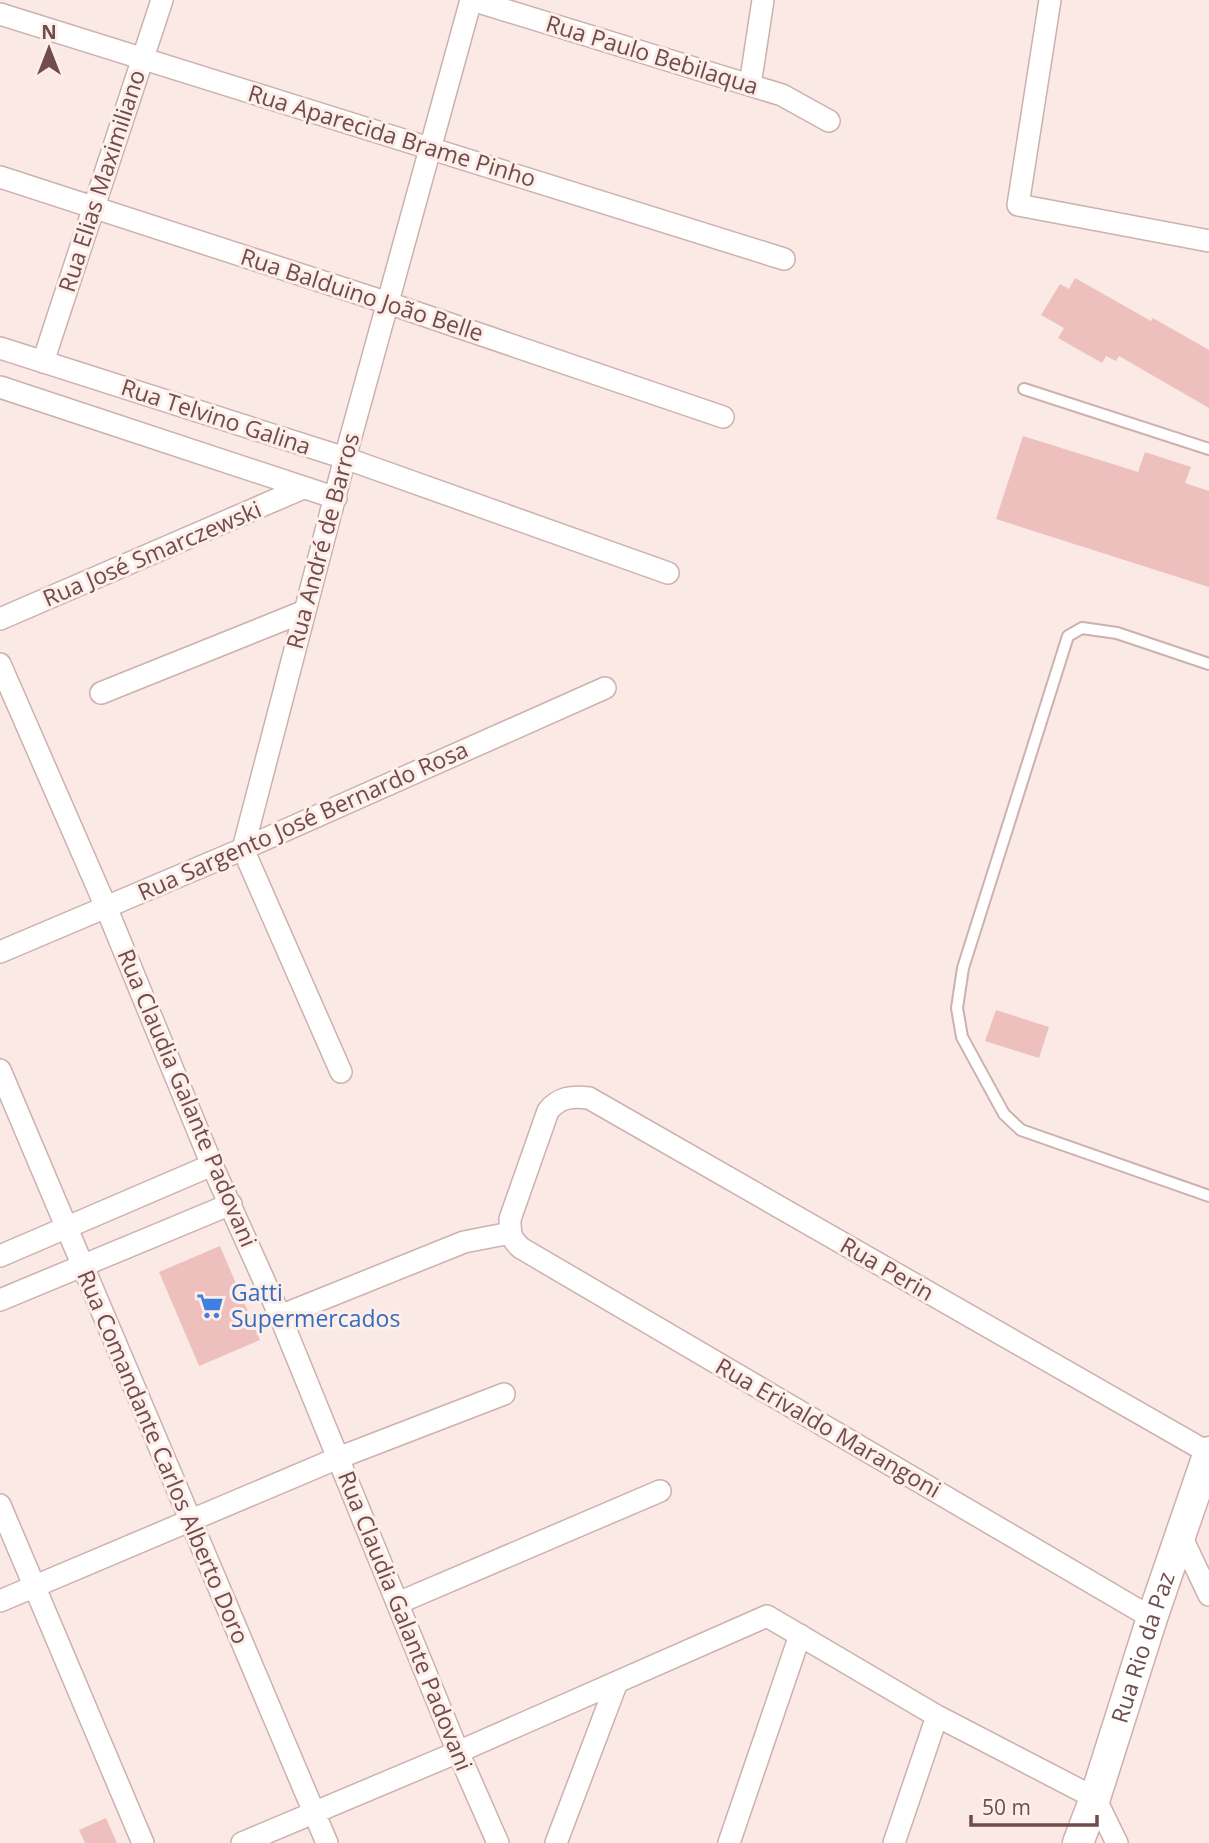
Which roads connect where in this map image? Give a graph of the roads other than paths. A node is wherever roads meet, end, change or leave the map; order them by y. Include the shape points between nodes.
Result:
1 (162, 0) edge
2 (472, 0) edge
3 (763, 0) edge
4 (1050, 0) edge
5 (0, 14) edge
6 (143, 58) junction
7 (750, 85) junction
8 (828, 121) dead end
9 (430, 148) junction
10 (0, 177) edge
11 (93, 207) junction
12 (1209, 241) edge
13 (784, 259) dead end
14 (388, 303) junction
15 (0, 348) edge
16 (43, 362) junction
17 (0, 387) edge
18 (1024, 389) dead end
19 (723, 416) dead end
20 (1209, 449) edge
21 (345, 458) junction
22 (303, 488) junction
23 (336, 498) junction
24 (668, 573) dead end
25 (305, 611) junction
26 (0, 619) edge
27 (0, 664) edge
28 (1209, 664) edge
29 (605, 688) dead end
30 (101, 693) dead end
31 (243, 849) junction
32 (106, 907) junction
33 (0, 952) edge
34 (0, 1070) edge
35 (341, 1072) dead end
36 (212, 1165) junction
37 (1209, 1196) edge
38 (232, 1204) junction
39 (66, 1228) junction
40 (510, 1233) junction
41 (0, 1256) edge
42 (82, 1266) junction
43 (0, 1300) edge
44 (280, 1316) junction
45 (504, 1394) dead end
46 (1209, 1452) edge
47 (338, 1458) junction
48 (660, 1491) dead end
49 (0, 1505) edge
50 (190, 1521) junction
51 (1181, 1534) junction
52 (33, 1587) junction
53 (1209, 1595) edge
54 (0, 1601) edge
55 (398, 1603) junction
56 (1152, 1618) junction
57 (800, 1635) junction
58 (617, 1682) junction
59 (937, 1716) junction
60 (458, 1752) junction
61 (1095, 1798) junction
62 (314, 1813) junction
63 (143, 1843) edge
64 (242, 1843) edge
65 (327, 1843) edge
66 (498, 1843) edge
67 (556, 1843) edge
68 (729, 1843) edge
69 (894, 1843) edge
70 (1078, 1843) edge
71 (1116, 1843) edge

1 - 6 street, Rua Elias Maximiliano
2 - 7 street, Rua Paulo Bebilaqua
2 - 9 street, Rua André de Barros
3 - 7 street
4 - 12 street via 1018,205
5 - 6 street, Rua Aparecida Brame Pinho
6 - 9 street, Rua Aparecida Brame Pinho
6 - 11 street, Rua Elias Maximiliano
7 - 8 street, Rua Paulo Bebilaqua via 782,95
9 - 13 street, Rua Aparecida Brame Pinho
9 - 14 street, Rua André de Barros
10 - 11 street, Rua Balduino João Belle
11 - 14 street, Rua Balduino João Belle
11 - 16 street, Rua Elias Maximiliano
14 - 19 street, Rua Balduino João Belle
14 - 21 street, Rua André de Barros
15 - 16 street, Rua Telvino Galina
16 - 21 street, Rua Telvino Galina
17 - 22 street, Rua Telvino Galina
18 - 20 lane
21 - 23 street, Rua André de Barros
21 - 24 street, Rua Telvino Galina
22 - 23 street, Rua Telvino Galina
22 - 26 street, Rua José Smarczewski
23 - 25 street, Rua André de Barros
25 - 30 street
25 - 31 street, Rua André de Barros
27 - 32 street, Rua Claudia Galante Padovani
28 - 37 lane via 1117,633 1082,628 1068,636 963,968 957,1008 962,1037 1004,1114 1021,1130
29 - 31 street, Rua Sargento José Bernardo Rosa
31 - 32 street, Rua Sargento José Bernardo Rosa
31 - 35 street
32 - 33 street, Rua Sargento José Bernardo Rosa
32 - 36 street, Rua Claudia Galante Padovani
34 - 39 street, Rua Comandante Carlos Alberto Doro
36 - 38 street, Rua Claudia Galante Padovani
36 - 39 street
38 - 42 street
38 - 44 street, Rua Claudia Galante Padovani
39 - 41 street
39 - 42 street, Rua Comandante Carlos Alberto Doro
40 - 44 street via 464,1242
40 - 46 street, Rua Perin via 510,1219 548,1111 562,1099 589,1098
40 - 56 street, Rua Erivaldo Marangoni via 521,1248
42 - 43 street
42 - 50 street, Rua Comandante Carlos Alberto Doro
44 - 47 street, Rua Claudia Galante Padovani
45 - 47 street
46 - 51 main road, Rua Rio da Paz
47 - 50 street
47 - 55 street, Rua Claudia Galante Padovani
48 - 55 street
49 - 52 street
50 - 52 street
50 - 62 street, Rua Comandante Carlos Alberto Doro
51 - 53 street
51 - 56 main road, Rua Rio da Paz
52 - 54 street
52 - 63 street
55 - 60 street, Rua Claudia Galante Padovani
56 - 61 main road, Rua Rio da Paz
57 - 58 street via 767,1616
57 - 59 street
57 - 68 street
58 - 60 street
58 - 67 street
59 - 61 street
59 - 69 street
60 - 62 street
60 - 66 street, Rua Claudia Galante Padovani
61 - 70 main road, Rua Rio da Paz
61 - 71 street
62 - 64 street
62 - 65 street, Rua Comandante Carlos Alberto Doro

